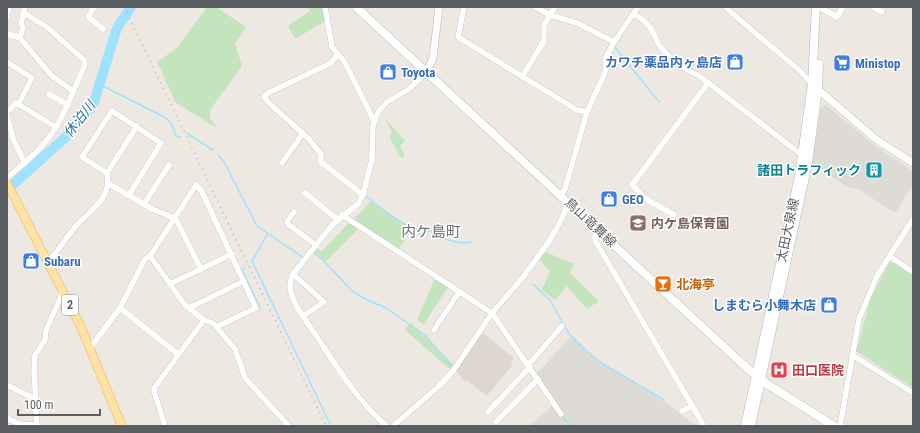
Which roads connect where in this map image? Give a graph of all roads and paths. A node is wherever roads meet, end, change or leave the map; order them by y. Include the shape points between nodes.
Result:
1 (9, 7) edge
2 (94, 7) edge
3 (325, 7) edge
4 (356, 7) edge
5 (439, 7) edge
6 (464, 7) edge
7 (535, 7) edge
8 (555, 7) edge
9 (638, 7) edge
10 (725, 7) edge
11 (820, 7) edge
12 (843, 7) edge
13 (873, 7) edge
14 (25, 10) edge
15 (882, 12) dead end
16 (633, 14) junction
17 (550, 15) junction
18 (7, 17) edge
19 (103, 29) dead end
20 (7, 34) edge
21 (20, 38) junction
22 (614, 42) junction
23 (338, 54) junction
24 (7, 62) edge
25 (426, 73) junction
26 (522, 77) junction
27 (708, 83) junction
28 (815, 87) junction
29 (73, 91) junction
30 (49, 94) dead end
31 (18, 105) junction
32 (68, 105) junction
33 (7, 112) edge
34 (587, 112) junction
35 (7, 116) edge
36 (374, 121) junction
37 (137, 126) junction
38 (56, 127) junction
39 (303, 133) junction
40 (806, 154) junction
41 (25, 163) junction
42 (282, 163) dead end
43 (913, 163) edge
44 (169, 165) dead end
45 (107, 173) junction
46 (7, 178) edge
47 (109, 184) junction
48 (8, 186) edge
49 (305, 194) dead end
50 (129, 195) junction
51 (363, 195) junction
52 (561, 195) junction
53 (569, 203) junction
54 (144, 204) junction
55 (294, 212) dead end
56 (342, 215) junction
57 (674, 215) dead end
58 (174, 218) junction
59 (337, 219) junction
60 (913, 219) edge
61 (599, 230) junction
62 (316, 245) junction
63 (232, 254) junction
64 (150, 256) junction
65 (889, 256) junction
66 (47, 263) junction
67 (201, 269) junction
68 (913, 272) edge
69 (293, 274) junction
70 (244, 281) junction
71 (170, 284) junction
72 (63, 292) junction
73 (459, 292) junction
74 (120, 308) junction
75 (189, 308) junction
76 (492, 313) junction
77 (303, 316) junction
78 (204, 320) junction
79 (562, 326) dead end
80 (216, 327) junction
81 (434, 330) dead end
82 (90, 348) junction
83 (178, 354) junction
84 (852, 355) junction
85 (529, 366) junction
86 (758, 377) junction
87 (538, 379) junction
88 (7, 385) edge
89 (913, 393) edge
90 (35, 397) junction
91 (692, 406) junction
92 (682, 411) dead end
93 (488, 412) dead end
94 (561, 414) dead end
95 (7, 418) edge
96 (496, 422) dead end
97 (37, 426) edge
98 (122, 426) edge
99 (165, 426) edge
100 (289, 426) edge
101 (387, 426) edge
102 (393, 426) edge
103 (704, 426) edge
104 (745, 426) edge
105 (751, 426) edge
106 (834, 426) edge
107 (840, 426) edge

1 - 18 street
2 - 19 street via 88,17
3 - 23 street via 331,42
4 - 25 main road, 鳥山竜舞線
5 - 25 street via 434,58
6 - 26 street via 458,37
7 - 17 street
8 - 17 street
9 - 16 street
10 - 28 street
11 - 12 street via 838,17
11 - 28 main road, 太田大泉線
13 - 15 street
14 - 21 street
14 - 29 street via 84,60 85,65
16 - 22 street
16 - 27 street via 646,23 669,56
17 - 22 street via 577,23
17 - 26 street via 544,25 544,41
20 - 21 street
21 - 29 street via 52,76
22 - 34 street via 606,57 605,73
23 - 36 street
23 - 39 street via 332,63 265,96 270,104
24 - 31 street via 32,78
25 - 36 street via 409,89 384,104
25 - 52 main road, 鳥山竜舞線
26 - 34 street via 577,110
27 - 40 street
27 - 57 street via 632,185 646,199
28 - 40 main road, 太田大泉線
28 - 43 street via 877,140
29 - 32 street
30 - 32 street
31 - 33 street via 16,103
31 - 38 street
32 - 38 street
34 - 52 street via 565,189
35 - 41 street via 14,141
36 - 51 street via 371,133 372,159
37 - 45 street
37 - 45 street via 112,111 82,157
37 - 50 street via 161,142
38 - 41 street
39 - 42 street
39 - 51 street via 321,154 321,162
40 - 86 main road, 太田大泉線
41 - 46 street
44 - 54 street
45 - 47 street
47 - 50 street
47 - 66 street via 100,203 77,225
48 - 66 main road, 2
49 - 59 street
50 - 54 street
51 - 56 street via 358,204
52 - 53 main road, 鳥山竜舞線
53 - 61 main road, 鳥山竜舞線
53 - 76 street via 548,243
54 - 58 street
55 - 62 street via 287,222 289,225
56 - 59 street
56 - 73 street
58 - 63 street via 195,186 198,186
58 - 64 street
58 - 67 street
59 - 62 street
60 - 65 street
61 - 86 main road, 鳥山竜舞線
61 - 91 street via 594,237 596,242
62 - 69 street
63 - 67 street
63 - 70 street
64 - 71 street
64 - 74 street via 145,259
65 - 68 street
65 - 84 street via 877,276 859,319
66 - 72 main road, 2
67 - 71 street
69 - 77 street via 291,292
69 - 77 street via 324,302
70 - 75 street
70 - 80 street via 256,308
71 - 75 street
72 - 82 main road, 2
72 - 90 street via 46,330 45,340 35,355
73 - 76 street
73 - 81 street
74 - 82 street
74 - 83 street
75 - 78 street
76 - 85 street
76 - 102 street via 453,372
77 - 101 street via 333,364
78 - 80 street
78 - 83 street
79 - 85 street
80 - 100 street via 236,349 246,378
82 - 98 main road, 2
83 - 99 street via 154,391
84 - 89 street
84 - 107 street
85 - 87 street
85 - 93 street
86 - 104 main road, 太田大泉線
86 - 105 main road, 太田大泉線
86 - 106 main road, 鳥山竜舞線
87 - 94 street
87 - 96 street
88 - 90 street
90 - 97 street
91 - 92 street
91 - 103 street
95 - 97 street via 19,424

